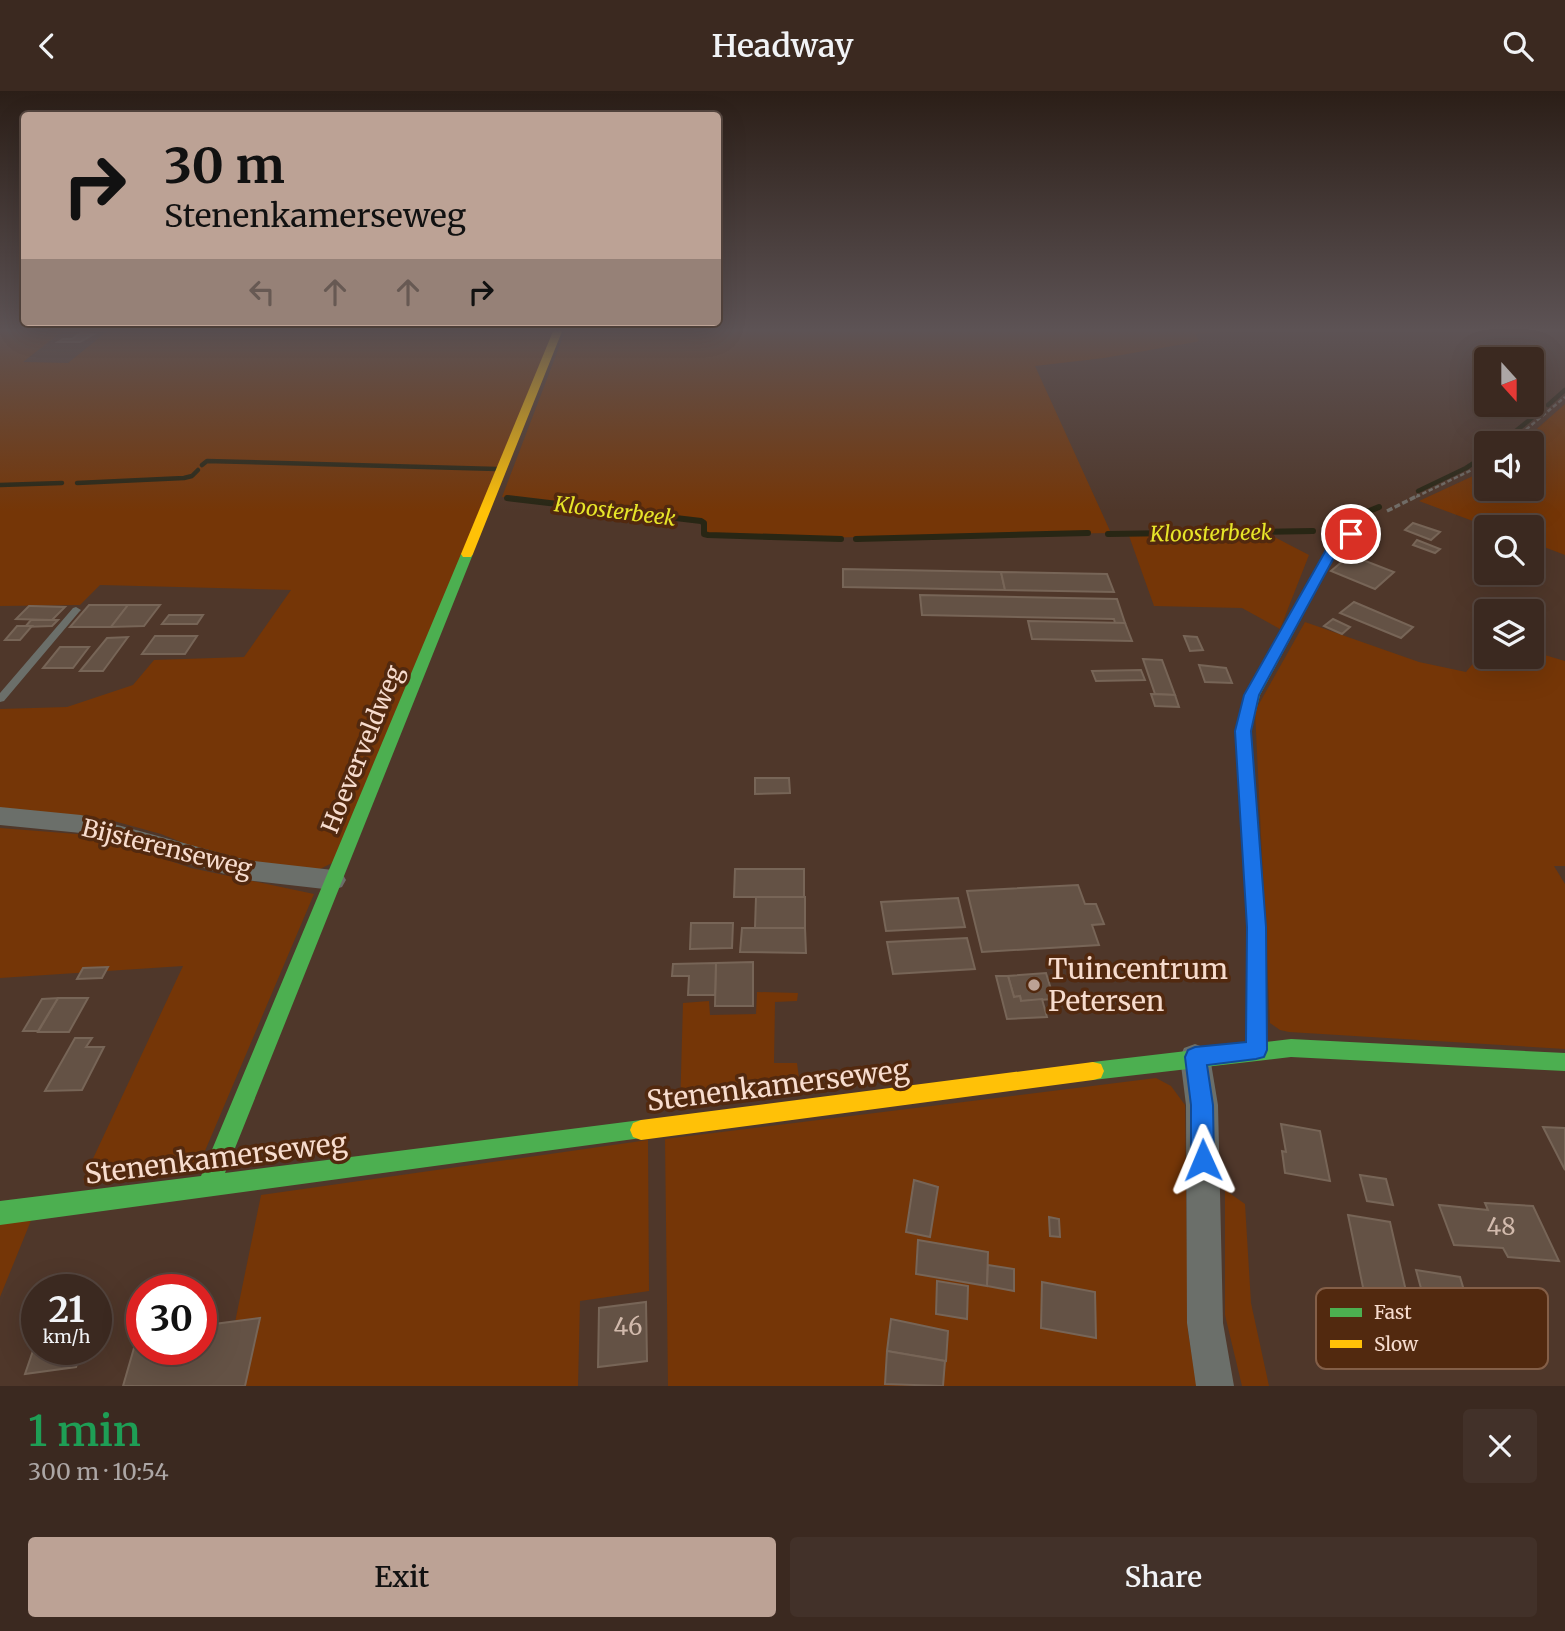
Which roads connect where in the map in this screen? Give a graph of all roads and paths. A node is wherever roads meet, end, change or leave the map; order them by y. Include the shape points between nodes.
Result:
1 (534, 389) edge
2 (1565, 397) edge
3 (1524, 431) edge
4 (1474, 469) edge
5 (1370, 519) joint
6 (76, 610) dead end
7 (0, 699) edge
8 (0, 816) edge
9 (333, 880) junction
10 (1256, 1050) junction
11 (1195, 1057) junction
12 (1565, 1062) edge
13 (208, 1186) junction
14 (0, 1213) edge
15 (1214, 1386) edge

1 - 9 street, Hoeverveldweg
2 - 3 path
4 - 5 path
5 - 10 street via 1332,550 1252,695 1243,731 1256,927
6 - 7 lane
8 - 9 street, Bijsterenseweg via 81,824 246,870
9 - 13 street, Hoeverveldweg
10 - 11 street, Stenenkamerseweg
10 - 12 street, Stenenkamerseweg
11 - 13 street, Stenenkamerseweg
11 - 15 street via 1202,1105 1205,1322
13 - 14 street, Stenenkamerseweg

